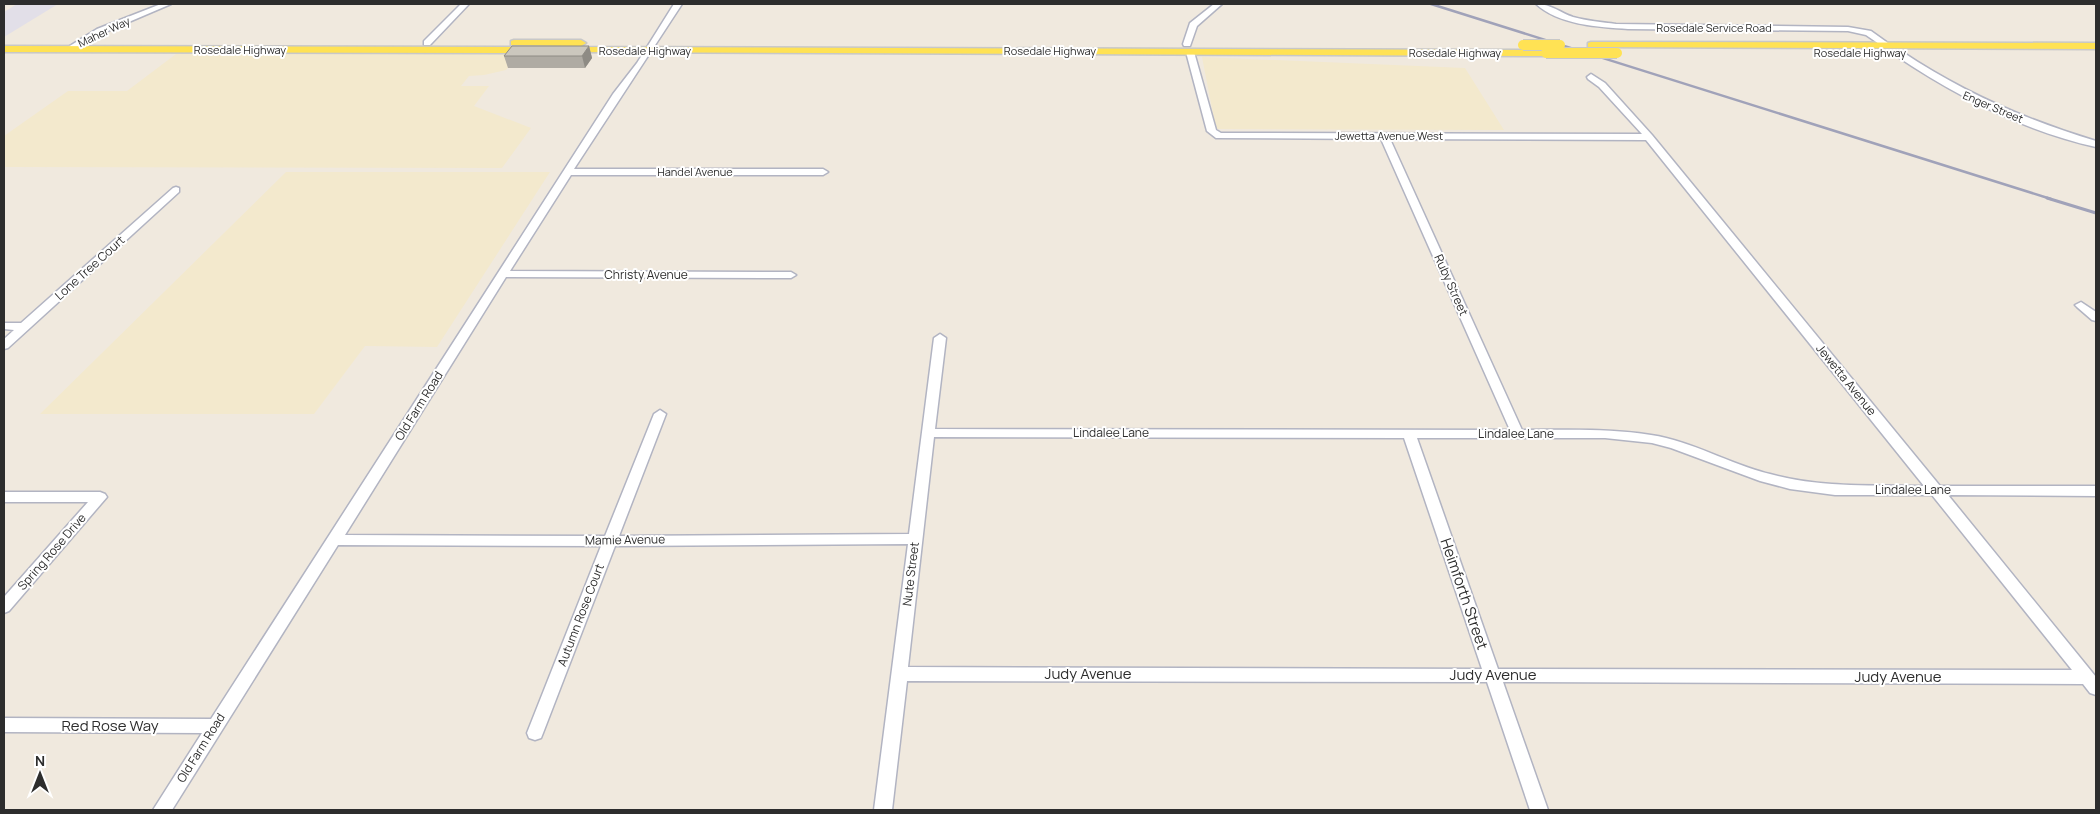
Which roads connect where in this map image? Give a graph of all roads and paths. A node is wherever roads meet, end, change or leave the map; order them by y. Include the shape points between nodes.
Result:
1 (167, 4) edge
2 (465, 4) edge
3 (678, 4) edge
4 (1218, 4) edge
5 (1540, 4) edge
6 (4, 42) edge
7 (80, 42) junction
8 (427, 43) junction
9 (506, 43) junction
10 (941, 44) junction
11 (1888, 46) junction
12 (1996, 46) junction
13 (2096, 46) edge
14 (650, 47) junction
15 (1189, 48) junction
16 (4, 49) edge
17 (69, 49) junction
18 (409, 50) junction
19 (668, 51) junction
20 (814, 51) junction
21 (1898, 53) junction
22 (2093, 53) edge
23 (1723, 54) junction
24 (740, 60) dead end
25 (1591, 77) dead end
26 (1384, 136) junction
27 (1649, 137) junction
28 (2096, 144) edge
29 (567, 172) junction
30 (823, 172) dead end
31 (176, 190) dead end
32 (502, 274) junction
33 (790, 275) dead end
34 (2081, 305) dead end
35 (2096, 318) edge
36 (4, 326) edge
37 (24, 326) junction
38 (940, 338) dead end
39 (4, 345) edge
40 (660, 414) dead end
41 (929, 433) junction
42 (1409, 434) junction
43 (1518, 434) junction
44 (1936, 490) junction
45 (2096, 490) edge
46 (4, 497) edge
47 (916, 539) junction
48 (334, 540) junction
49 (610, 541) junction
50 (4, 607) edge
51 (899, 674) junction
52 (1492, 676) junction
53 (2092, 683) edge
54 (4, 725) edge
55 (215, 726) junction
56 (535, 733) dead end
57 (162, 810) edge
58 (883, 810) edge
59 (1539, 810) edge

1 - 7 street, Maher Way
2 - 8 street
3 - 14 street, Old Farm Road
4 - 15 street via 1193,25
5 - 11 street, Rosedale Service Road via 1567,18 1602,25 1848,28 1868,33
6 - 7 main road, Rosedale Highway
7 - 8 main road, Rosedale Highway
7 - 17 street, Maher Way
8 - 9 main road, Rosedale Highway
9 - 14 main road, Rosedale Highway
9 - 18 main road via 425,46
10 - 14 main road, Rosedale Highway
10 - 15 main road, Rosedale Highway
10 - 20 main road
11 - 12 main road, Rosedale Highway
11 - 15 main road, Rosedale Highway, bridge
11 - 23 main road via 1877,50 1752,50
12 - 13 main road, Rosedale Highway
12 - 21 main road via 1904,49
14 - 18 main road, Rosedale Highway
14 - 19 main road, Rosedale Highway
14 - 29 street, Old Farm Road
15 - 20 main road, Rosedale Highway via 1071,52
15 - 23 main road, Rosedale Highway, bridge
15 - 26 street, Jewetta Avenue West via 1212,131 1219,136
16 - 17 main road, Rosedale Highway
17 - 18 main road, Rosedale Highway
19 - 20 main road, Rosedale Highway
19 - 24 main road via 733,55
21 - 22 main road, Rosedale Highway
21 - 23 main road, Rosedale Highway
21 - 28 street, Enger Street via 1940,82 1978,102 2043,128
25 - 27 street, Jewetta Avenue
26 - 27 street, Jewetta Avenue West
26 - 43 street, Ruby Street
27 - 44 street, Jewetta Avenue
29 - 30 street, Handel Avenue
29 - 32 street, Old Farm Road
31 - 37 street, Lone Tree Court
32 - 33 street, Christy Avenue
32 - 48 street, Old Farm Road
34 - 35 street
36 - 37 street
37 - 39 street, Lone Tree Court
38 - 41 street, Nute Street
40 - 49 street, Autumn Rose Court
41 - 42 street, Lindalee Lane
41 - 47 street, Nute Street
42 - 43 street, Lindalee Lane
42 - 52 street, Heimforth Street
43 - 44 street, Lindalee Lane via 1605,434 1652,440 1698,452 1766,478 1814,488
44 - 45 street, Lindalee Lane
44 - 53 street, Jewetta Avenue
46 - 50 street, Spring Rose Drive via 100,497
47 - 49 street, Mamie Avenue
47 - 51 street, Nute Street
48 - 49 street, Mamie Avenue
48 - 55 street, Old Farm Road
49 - 56 street, Autumn Rose Court
51 - 52 street, Judy Avenue
51 - 58 street, Nute Street
52 - 53 street, Judy Avenue
52 - 59 street, Heimforth Street
54 - 55 street, Red Rose Way
55 - 57 street, Old Farm Road

